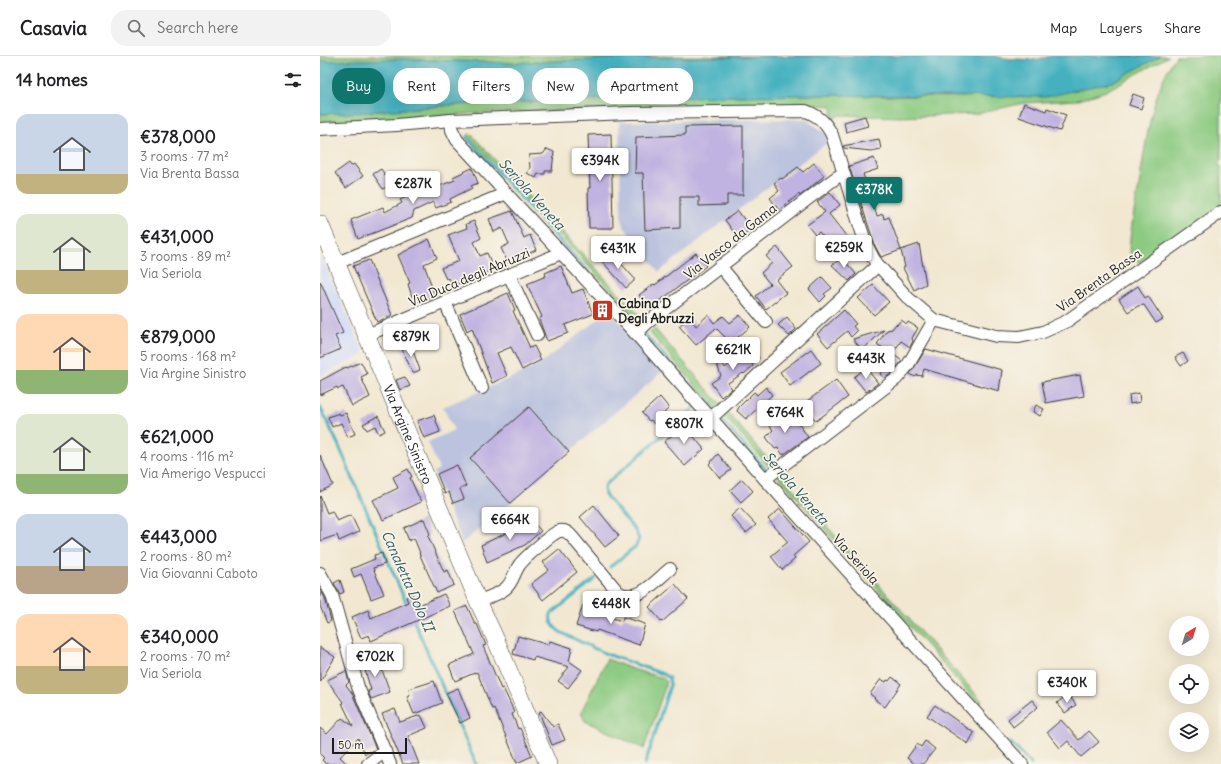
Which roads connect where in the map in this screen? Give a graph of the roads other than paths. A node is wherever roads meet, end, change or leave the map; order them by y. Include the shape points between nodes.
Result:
1 (451, 120) junction
2 (320, 129) edge
3 (843, 175) junction
4 (505, 193) junction
5 (1221, 212) edge
6 (320, 224) edge
7 (561, 253) junction
8 (337, 263) junction
9 (878, 265) junction
10 (720, 266) junction
11 (510, 274) junction
12 (445, 302) junction
13 (934, 320) junction
14 (766, 322) dead end
15 (641, 330) junction
16 (367, 335) junction
17 (537, 335) dead end
18 (482, 388) dead end
19 (716, 414) junction
20 (769, 476) junction
21 (670, 569) dead end
22 (320, 573) edge
23 (478, 601) junction
24 (384, 751) junction
25 (368, 764) edge
26 (390, 764) edge
27 (548, 764) edge
28 (1022, 764) edge

1 - 2 street
1 - 3 street, Via Brenta Bassa via 806,111 819,117 828,126
1 - 4 street, Via Seriola via 457,140
3 - 9 street, Via Brenta Bassa via 866,244
3 - 10 street, Via Vasco da Gama via 836,177
4 - 7 street, Via Seriola
4 - 8 street
5 - 13 street, Via Brenta Bassa via 1067,321 1043,332 1019,337 996,336
6 - 8 main road, Via Argine Sinistro
7 - 11 street, Via Duca degli Abruzzi
7 - 15 street, Via Seriola
8 - 16 main road, Via Argine Sinistro
9 - 13 street, Via Brenta Bassa via 908,298
9 - 19 street
10 - 14 street
10 - 15 street, Via Vasco da Gama
11 - 12 street, Via Duca degli Abruzzi
11 - 17 street
12 - 16 street, Via Duca degli Abruzzi
12 - 18 street
13 - 20 street via 908,365 896,379
15 - 19 street, Via Seriola
16 - 23 main road, Via Argine Sinistro
19 - 20 street, Via Seriola
20 - 28 street, Via Seriola
21 - 23 street via 641,593 627,596 618,592 570,535 558,531 525,558 506,588
22 - 24 street via 332,595 358,688
23 - 27 main road, Via Argine Sinistro
24 - 25 street
24 - 26 street

